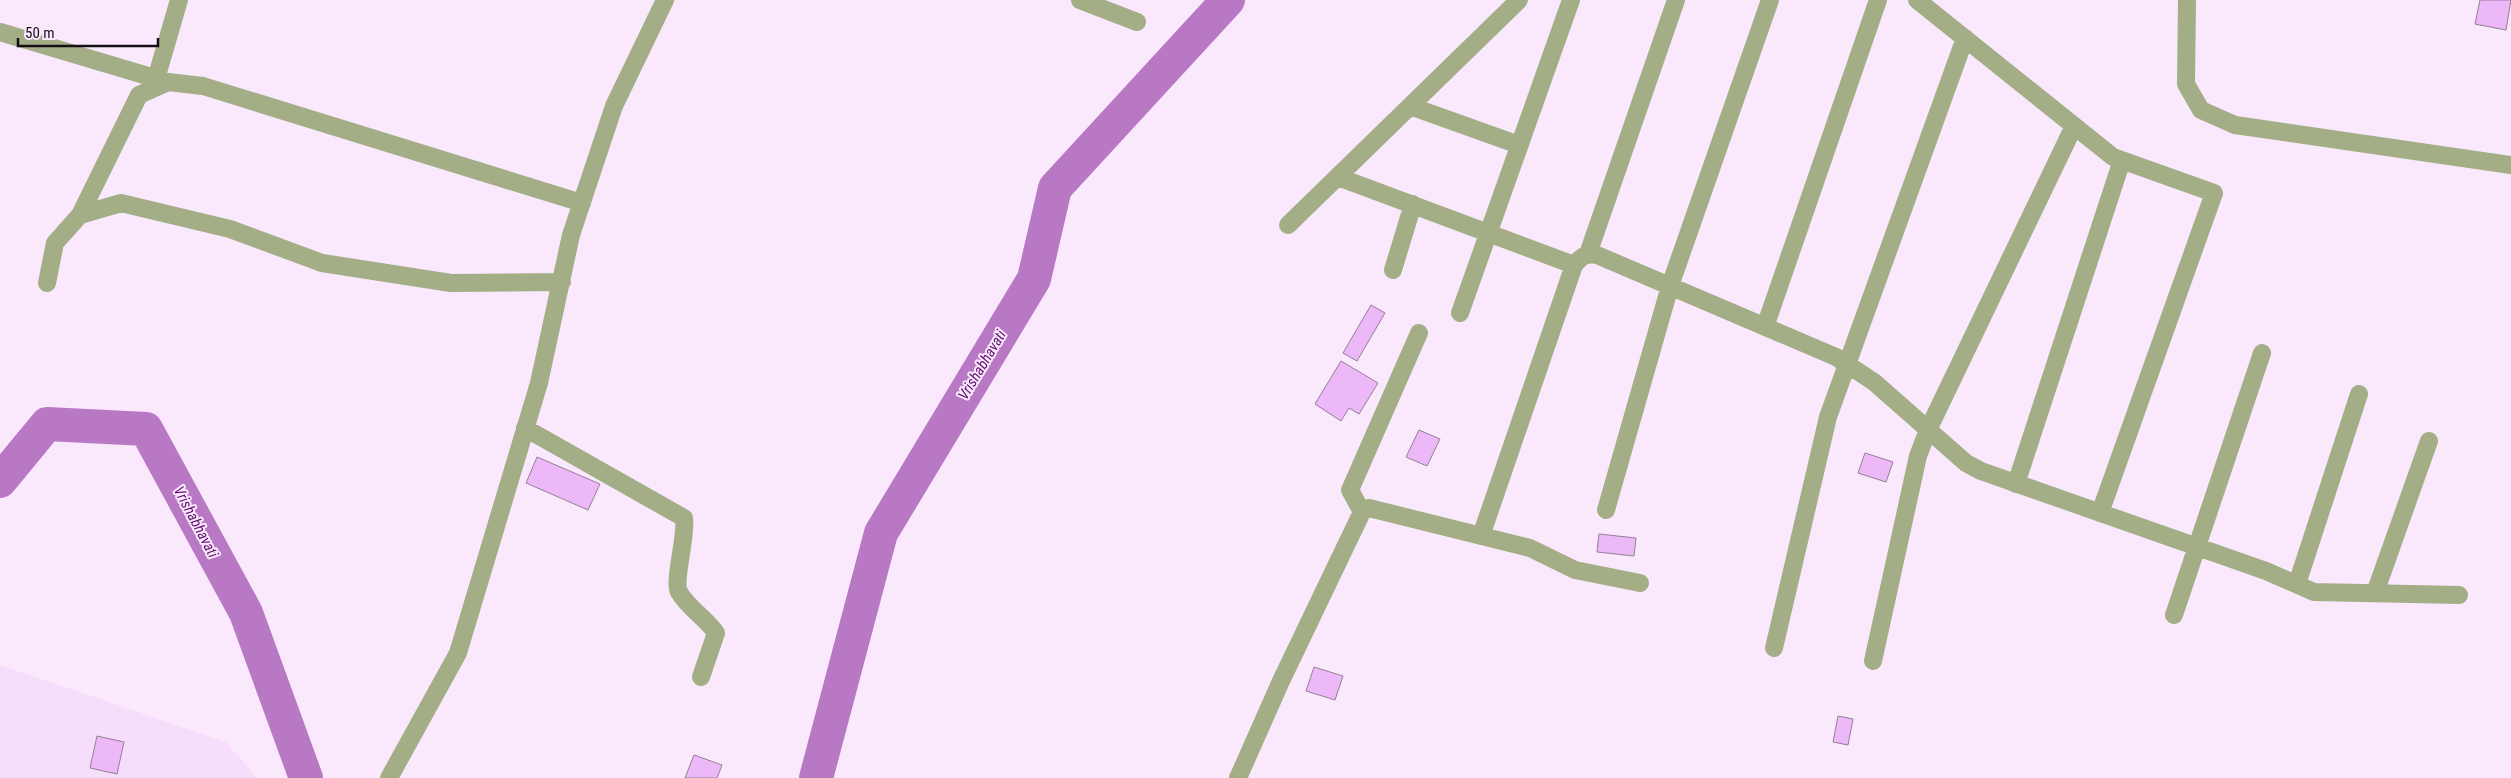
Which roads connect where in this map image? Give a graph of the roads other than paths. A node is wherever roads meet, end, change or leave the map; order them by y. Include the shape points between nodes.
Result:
1 (178, 0) edge
2 (665, 0) edge
3 (1080, 0) edge
4 (1519, 0) edge
5 (1571, 0) edge
6 (1676, 0) edge
7 (1770, 0) edge
8 (1878, 0) edge
9 (1917, 0) edge
10 (2187, 0) edge
11 (1137, 22) dead end
12 (0, 32) edge
13 (1965, 38) junction
14 (162, 80) junction
15 (1410, 106) junction
16 (2074, 126) junction
17 (1519, 145) junction
18 (2122, 160) junction
19 (2511, 165) edge
20 (1338, 177) junction
21 (582, 204) junction
22 (1413, 204) junction
23 (80, 215) junction
24 (1288, 225) dead end
25 (1488, 232) junction
26 (1588, 254) junction
27 (1574, 265) junction
28 (1393, 270) dead end
29 (562, 282) junction
30 (47, 283) dead end
31 (1670, 286) junction
32 (1460, 313) dead end
33 (1765, 326) junction
34 (1419, 333) dead end
35 (2262, 353) dead end
36 (1848, 364) junction
37 (2359, 394) dead end
38 (525, 428) junction
39 (1928, 430) junction
40 (2429, 441) dead end
41 (2016, 484) junction
42 (1606, 510) dead end
43 (1362, 512) junction
44 (2100, 513) junction
45 (1481, 536) junction
46 (2197, 547) junction
47 (1640, 583) dead end
48 (2296, 584) junction
49 (2375, 593) junction
50 (2458, 595) dead end
51 (2174, 615) dead end
52 (1774, 648) dead end
53 (1873, 662) dead end
54 (701, 677) dead end
55 (389, 778) edge
56 (1238, 778) edge

1 - 14 street
2 - 21 street via 614,106
3 - 11 street
4 - 15 street
5 - 17 street
6 - 26 street
7 - 31 street
8 - 33 street
9 - 13 street
10 - 19 street via 2186,84 2201,110 2235,125
12 - 14 street
13 - 16 street
13 - 36 street
14 - 21 street via 203,86
14 - 23 street via 139,95
15 - 17 street
15 - 20 street
16 - 18 street via 2113,157
16 - 39 street
17 - 25 street
18 - 41 street
18 - 44 street via 2214,193
20 - 22 street
20 - 24 street
21 - 29 street via 571,235
22 - 25 street
22 - 28 street
23 - 29 street via 121,203 230,228 322,263 451,283
23 - 30 street via 55,243
25 - 27 street
25 - 32 street
26 - 27 street
26 - 31 street via 1598,255
27 - 45 street
29 - 38 street via 539,384
31 - 33 street
31 - 42 street
33 - 36 street
34 - 43 street via 1350,490
35 - 46 street
36 - 39 street via 1874,382
36 - 52 street via 1828,417
37 - 48 street
38 - 54 street via 684,518 686,530 677,587 716,633
38 - 55 street via 458,653
39 - 41 street via 1966,463
39 - 53 street via 1918,456
40 - 49 street
41 - 44 street
43 - 45 street via 1369,508 1394,513
43 - 56 street
44 - 46 street
45 - 47 street via 1530,548 1575,570
46 - 48 street
46 - 51 street
48 - 49 street via 2314,592
49 - 50 street

